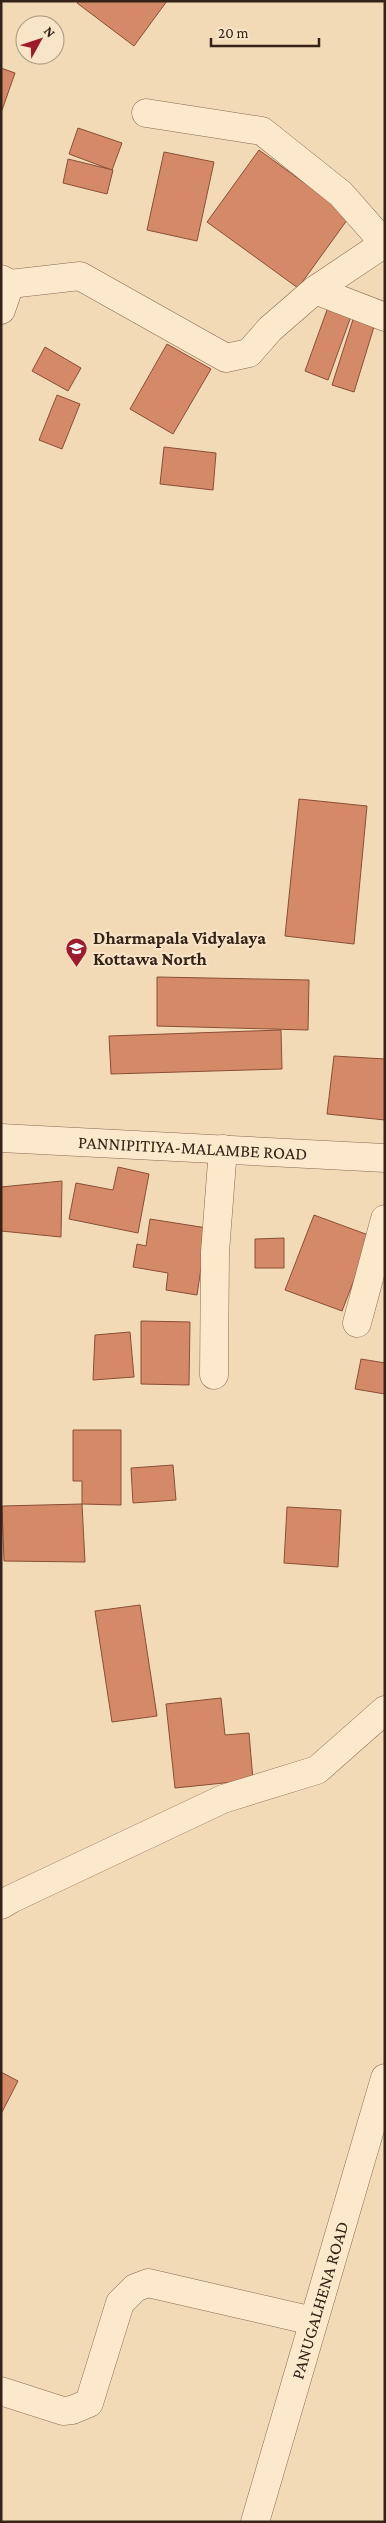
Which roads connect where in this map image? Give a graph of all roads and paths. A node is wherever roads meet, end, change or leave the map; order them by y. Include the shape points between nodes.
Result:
1 (146, 113) dead end
2 (385, 244) edge
3 (6, 281) edge
4 (315, 290) junction
5 (1, 310) edge
6 (385, 317) edge
7 (1, 1138) edge
8 (223, 1149) junction
9 (385, 1158) edge
10 (385, 1219) edge
11 (357, 1323) dead end
12 (214, 1375) dead end
13 (385, 1710) edge
14 (1, 1905) edge
15 (385, 2078) edge
16 (313, 2321) junction
17 (1, 2391) edge
18 (255, 2522) edge

1 - 2 street via 262,131 342,194
2 - 4 street
3 - 4 street via 80,276 226,358 249,353 270,329
3 - 5 street
4 - 6 street
7 - 8 street, PANNIPITIYA-MALAMBE ROAD
8 - 9 street, PANNIPITIYA-MALAMBE ROAD
8 - 12 street via 215,1252
10 - 11 street
13 - 14 street via 317,1770 223,1799
15 - 16 street, PANUGALHENA ROAD
16 - 17 street via 148,2283 136,2288 120,2303 89,2402 63,2411
16 - 18 street, PANUGALHENA ROAD

